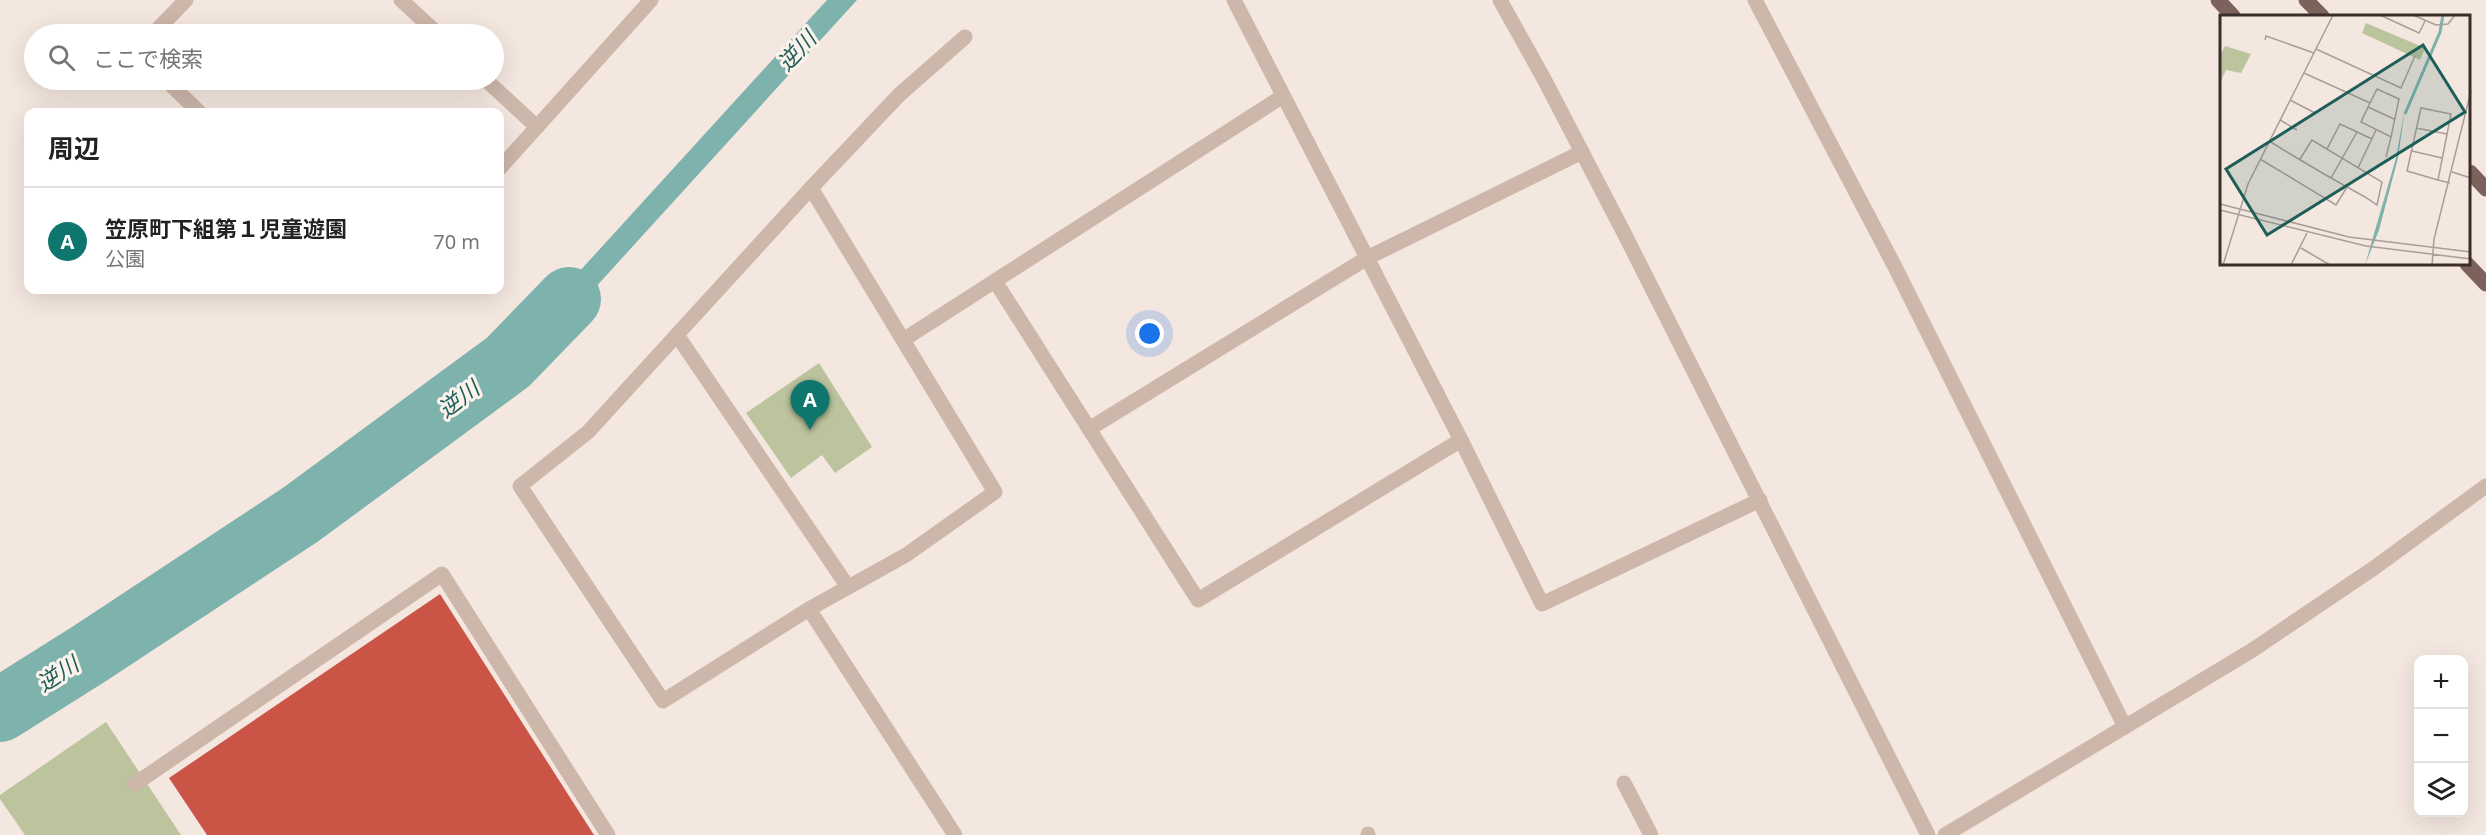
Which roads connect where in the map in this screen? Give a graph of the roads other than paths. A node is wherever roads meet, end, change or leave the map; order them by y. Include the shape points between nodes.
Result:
1 (186, 0) edge
2 (401, 0) edge
3 (651, 0) edge
4 (1234, 0) edge
5 (1500, 0) edge
6 (1755, 0) edge
7 (2218, 0) edge
8 (2306, 0) edge
9 (2233, 15) edge
10 (2321, 15) edge
11 (163, 24) edge
12 (427, 24) edge
13 (965, 37) dead end
14 (176, 90) edge
15 (497, 90) edge
16 (1283, 96) junction
17 (195, 108) edge
18 (537, 127) junction
19 (1582, 152) junction
20 (504, 164) edge
21 (2471, 174) edge
22 (811, 188) junction
23 (2486, 189) edge
24 (1367, 258) junction
25 (2469, 266) edge
26 (995, 281) junction
27 (2486, 284) edge
28 (677, 335) junction
29 (903, 340) junction
30 (1089, 429) junction
31 (1461, 440) junction
32 (2486, 486) edge
33 (1760, 500) junction
34 (848, 587) junction
35 (809, 609) junction
36 (2125, 727) junction
37 (1624, 783) dead end
38 (135, 784) dead end
39 (608, 835) edge
40 (956, 835) edge
41 (1651, 835) edge
42 (1928, 835) edge
43 (1945, 835) edge

1 - 11 street
2 - 12 street
3 - 18 street
4 - 16 street
5 - 19 street
6 - 36 street
7 - 9 main road
8 - 10 main road
13 - 22 street via 898,94
14 - 17 street
15 - 18 street
16 - 24 street
16 - 26 street
18 - 20 street
19 - 24 street
19 - 33 street
21 - 23 main road
22 - 28 street
22 - 29 street
24 - 30 street
24 - 31 street
25 - 27 main road
26 - 29 street
26 - 30 street
28 - 34 street
28 - 35 street via 588,432 520,486 663,701
29 - 34 street via 995,492 906,555
30 - 31 street via 1198,600
31 - 33 street via 1542,604
32 - 36 street via 2261,644
33 - 42 street
34 - 35 street
35 - 40 street
36 - 43 street
37 - 41 street
38 - 39 street via 442,574

